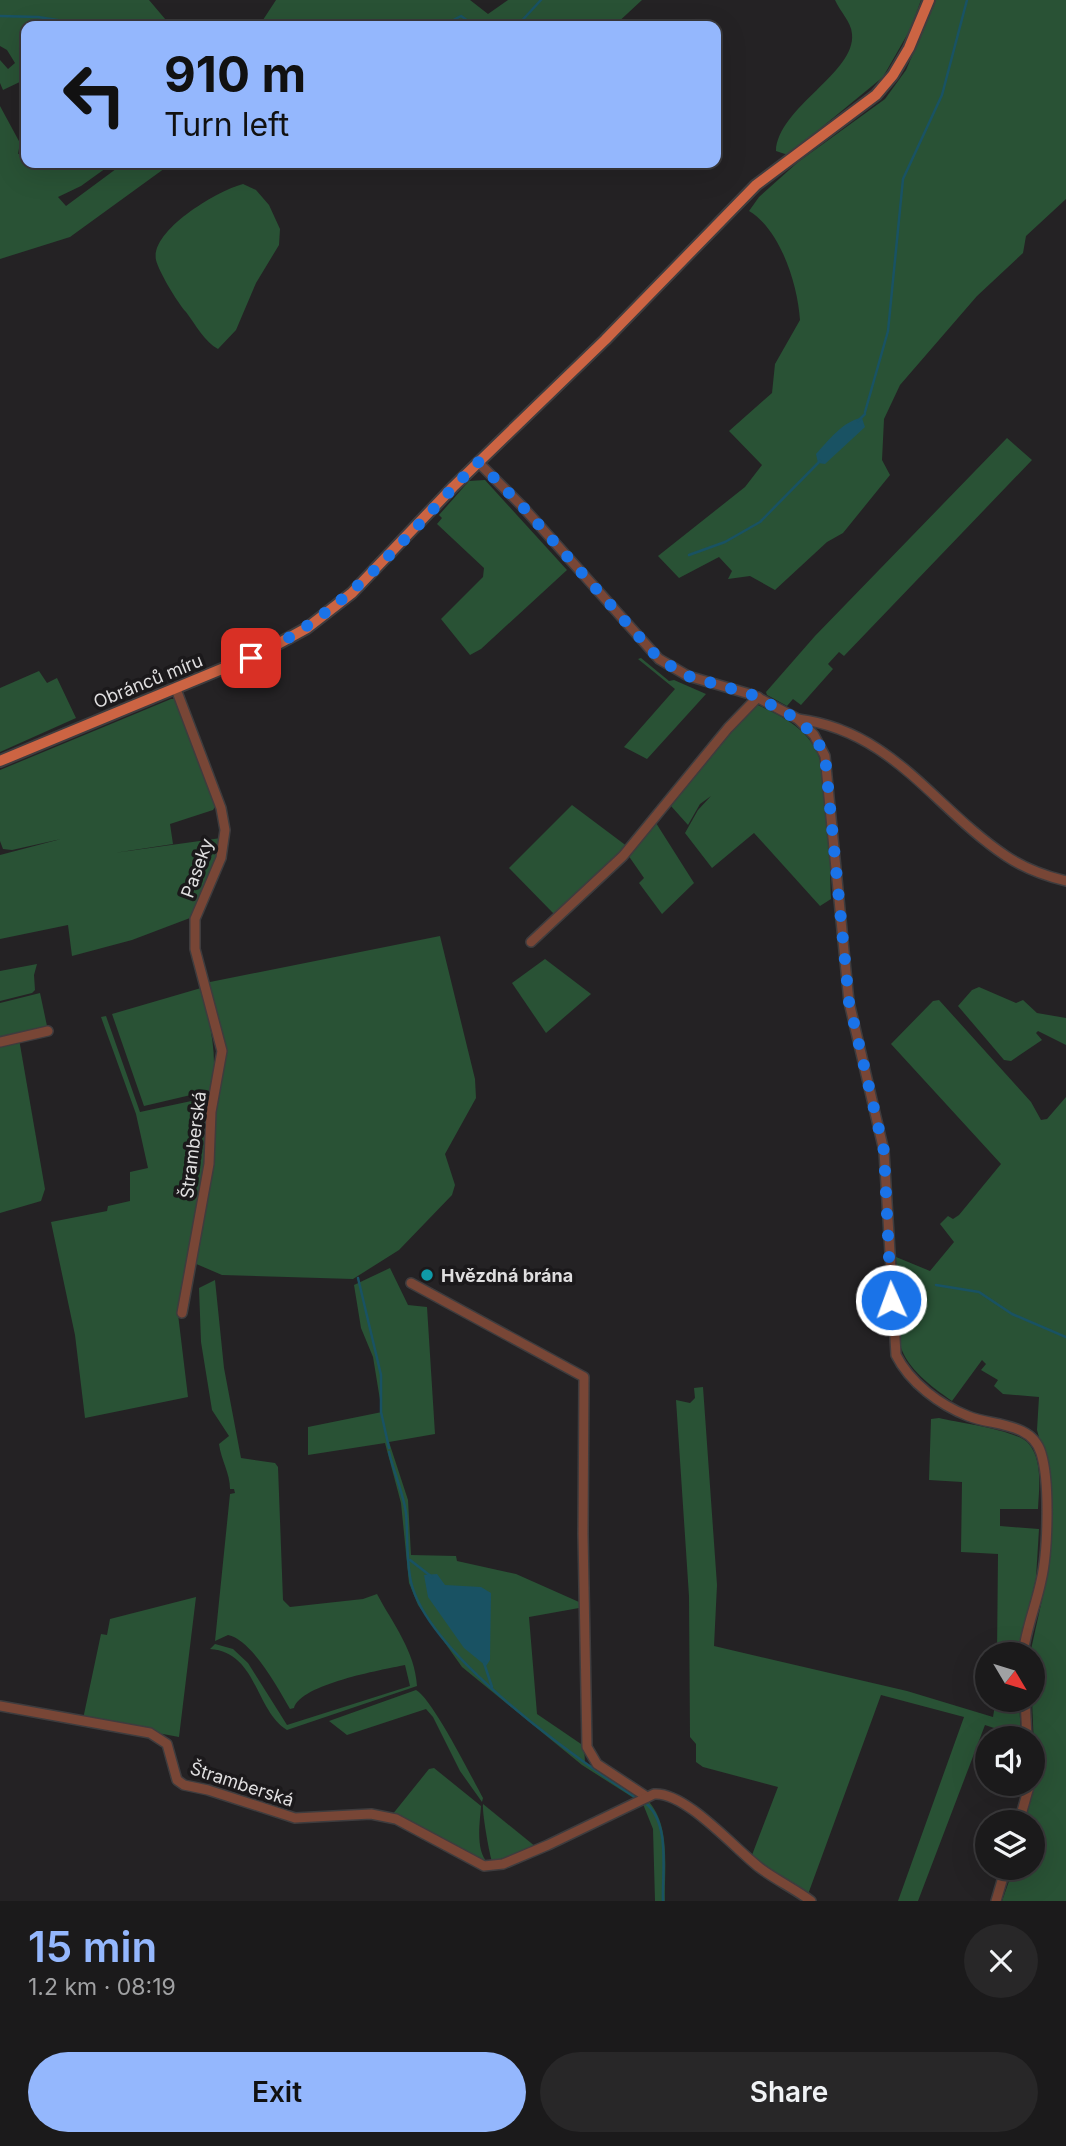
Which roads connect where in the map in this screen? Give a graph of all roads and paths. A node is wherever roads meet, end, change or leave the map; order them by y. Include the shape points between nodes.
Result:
1 (929, 0) edge
2 (478, 462) junction
3 (176, 689) junction
4 (758, 697) junction
5 (797, 719) junction
6 (0, 761) edge
7 (1066, 881) edge
8 (531, 943) dead end
9 (203, 982) joint
10 (48, 1031) dead end
11 (0, 1042) edge
12 (411, 1283) dead end
13 (182, 1313) dead end
14 (1026, 1642) edge
15 (0, 1706) edge
16 (647, 1797) junction
17 (1002, 1880) edge
18 (811, 1901) edge
19 (996, 1901) edge

1 - 2 main road, Obránců míru via 909,48 885,86 756,185
2 - 3 main road, Obránců míru via 352,593 307,628
2 - 4 street via 659,659 688,676
3 - 6 main road, Obránců míru
3 - 9 street, Paseky via 225,830 220,858 195,919 195,949
4 - 5 street
4 - 8 street via 623,856
5 - 7 street via 848,731 879,747 1007,857
5 - 14 street via 814,735 828,768 849,1002 884,1151 896,1355 915,1381 945,1404 975,1419 1015,1427 1035,1440 1042,1454 1044,1566
9 - 13 street, Štramberská via 222,1051 211,1112 209,1164
10 - 11 street
12 - 16 street via 584,1377 587,1747 597,1764
15 - 16 street, Štramberská via 150,1734 167,1744 175,1775 184,1785 295,1818 372,1814 396,1819 484,1866 526,1855
16 - 18 street via 658,1793 680,1801 764,1871
17 - 19 street

